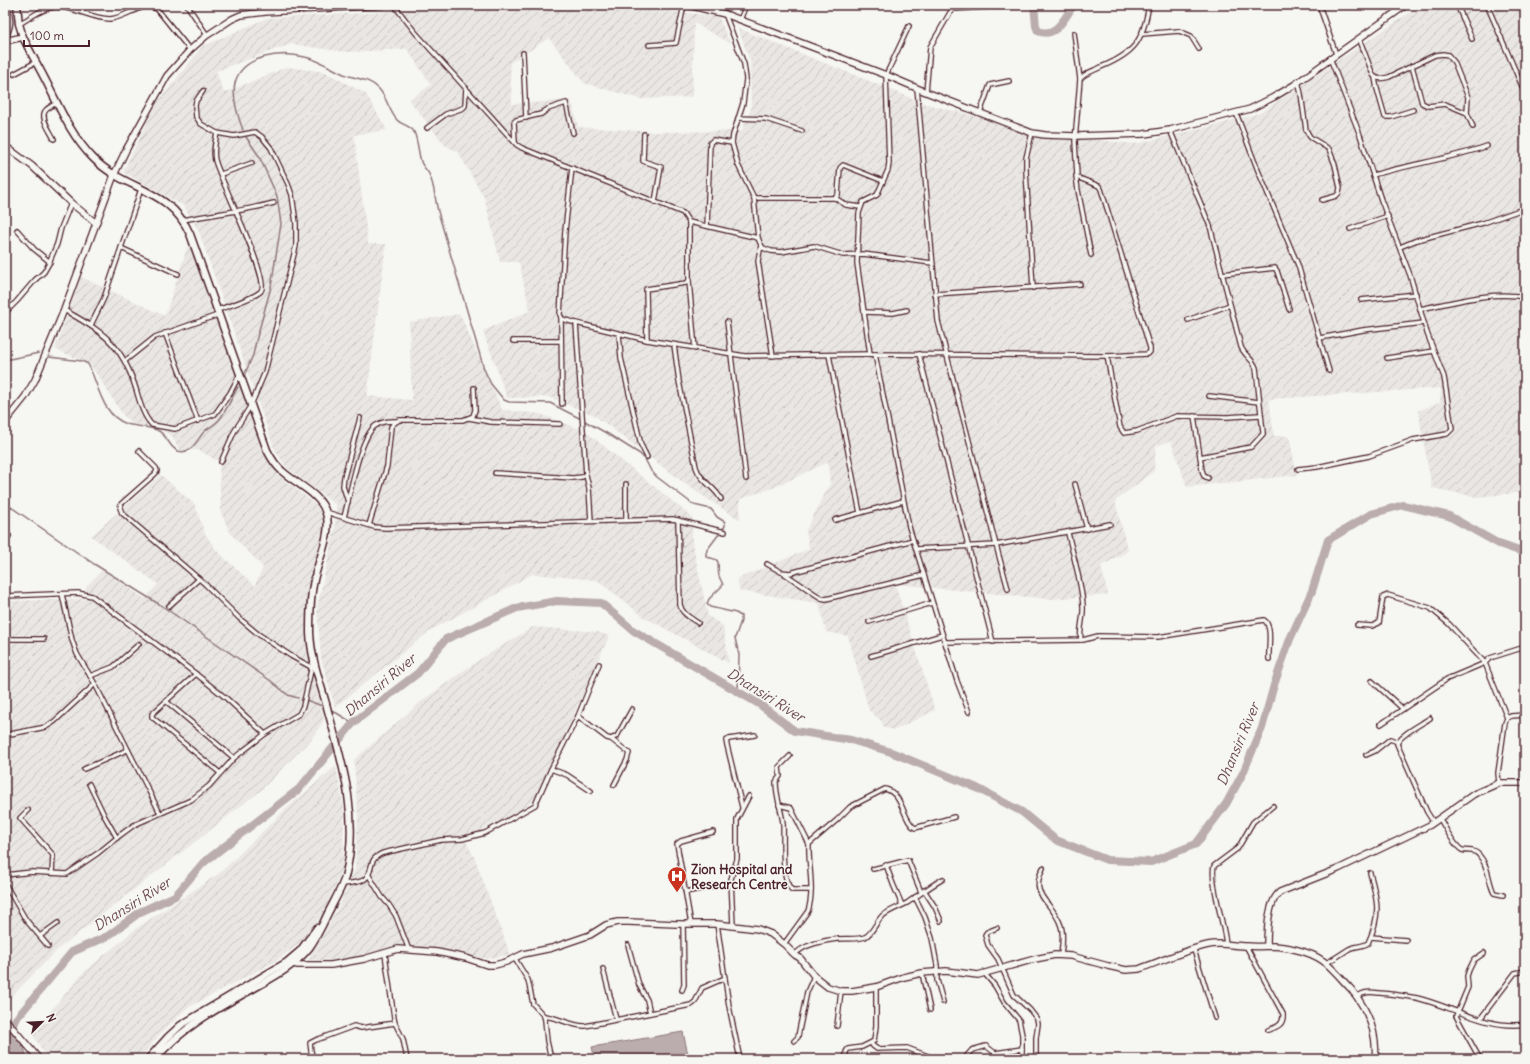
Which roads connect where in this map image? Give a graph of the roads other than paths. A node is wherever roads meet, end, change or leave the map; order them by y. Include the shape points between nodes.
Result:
1 (7, 5) edge
2 (17, 5) edge
3 (131, 5) edge
4 (187, 5) edge
5 (382, 5) edge
6 (394, 5) edge
7 (684, 5) edge
8 (688, 5) edge
9 (746, 5) edge
10 (998, 5) edge
11 (1149, 5) edge
12 (1319, 5) edge
13 (1406, 5) edge
14 (1457, 5) edge
15 (1487, 5) edge
16 (294, 7) edge
17 (134, 11) junction
18 (725, 14) junction
19 (740, 20) junction
20 (19, 24) junction
21 (909, 26) dead end
22 (1074, 33) dead end
23 (1142, 34) junction
24 (207, 35) junction
25 (22, 37) junction
26 (1358, 38) junction
27 (1472, 39) dead end
28 (5, 40) edge
29 (648, 45) dead end
30 (1199, 49) dead end
31 (190, 50) junction
32 (523, 53) dead end
33 (1336, 54) junction
34 (1330, 58) junction
35 (36, 62) junction
36 (1412, 66) junction
37 (14, 74) dead end
38 (886, 75) junction
39 (1375, 78) junction
40 (1080, 79) junction
41 (1009, 80) dead end
42 (1298, 82) junction
43 (466, 88) junction
44 (917, 88) junction
45 (203, 91) dead end
46 (926, 92) junction
47 (1525, 93) edge
48 (56, 103) junction
49 (1413, 110) dead end
50 (980, 113) junction
51 (1236, 113) junction
52 (1467, 113) junction
53 (526, 118) junction
54 (738, 118) junction
55 (1473, 127) dead end
56 (427, 128) dead end
57 (1170, 130) junction
58 (802, 131) dead end
59 (217, 133) junction
60 (573, 133) dead end
61 (1032, 133) junction
62 (644, 134) dead end
63 (1076, 136) junction
64 (54, 139) dead end
65 (515, 142) junction
66 (732, 143) junction
67 (5, 146) edge
68 (1487, 146) dead end
69 (252, 163) dead end
70 (572, 168) junction
71 (1076, 173) junction
72 (220, 174) junction
73 (114, 175) junction
74 (1373, 175) junction
75 (883, 181) junction
76 (141, 189) junction
77 (754, 198) junction
78 (835, 198) junction
79 (1322, 200) dead end
80 (655, 202) junction
81 (71, 203) junction
82 (274, 203) dead end
83 (860, 207) junction
84 (1524, 209) dead end
85 (237, 210) junction
86 (1388, 216) junction
87 (183, 220) junction
88 (689, 222) junction
89 (96, 223) junction
90 (707, 226) junction
91 (1350, 229) dead end
92 (16, 230) dead end
93 (758, 238) junction
94 (761, 245) junction
95 (1400, 247) junction
96 (121, 248) junction
97 (856, 253) junction
98 (1091, 255) dead end
99 (50, 262) junction
100 (932, 263) junction
101 (178, 274) dead end
102 (1222, 274) junction
103 (689, 281) junction
104 (1080, 284) dead end
105 (1033, 288) junction
106 (935, 294) junction
107 (1416, 294) junction
108 (1525, 297) edge
109 (1361, 300) dead end
110 (1230, 305) junction
111 (1289, 309) dead end
112 (1420, 309) junction
113 (64, 310) junction
114 (907, 310) dead end
115 (864, 312) junction
116 (5, 313) edge
117 (218, 313) junction
118 (561, 318) junction
119 (1188, 320) dead end
120 (727, 322) dead end
121 (576, 323) junction
122 (1424, 323) junction
123 (91, 325) junction
124 (165, 333) junction
125 (619, 334) junction
126 (1320, 338) junction
127 (647, 340) junction
128 (513, 341) dead end
129 (560, 341) junction
130 (674, 345) junction
131 (695, 349) junction
132 (1434, 351) junction
133 (870, 354) junction
134 (875, 354) junction
135 (919, 354) junction
136 (946, 354) junction
137 (730, 355) junction
138 (829, 355) junction
139 (773, 356) junction
140 (1107, 356) junction
141 (1387, 358) dead end
142 (125, 361) junction
143 (1329, 371) dead end
144 (240, 374) junction
145 (474, 388) dead end
146 (1209, 396) dead end
147 (1259, 402) junction
148 (562, 404) dead end
149 (251, 405) junction
150 (1260, 415) junction
151 (1194, 416) junction
152 (360, 418) dead end
153 (469, 418) junction
154 (198, 421) junction
155 (396, 421) junction
156 (5, 422) edge
157 (560, 424) dead end
158 (139, 451) dead end
159 (1200, 457) junction
160 (647, 458) dead end
161 (221, 462) dead end
162 (1298, 469) dead end
163 (495, 473) dead end
164 (586, 475) junction
165 (1208, 478) dead end
166 (746, 479) dead end
167 (626, 484) dead end
168 (1075, 484) dead end
169 (722, 499) dead end
170 (903, 501) junction
171 (348, 502) junction
172 (326, 512) junction
173 (860, 513) junction
174 (344, 517) junction
175 (626, 520) junction
176 (678, 520) junction
177 (835, 520) dead end
178 (590, 521) junction
179 (1110, 524) dead end
180 (369, 525) junction
181 (1087, 529) junction
182 (725, 532) dead end
183 (1068, 533) junction
184 (9, 536) dead end
185 (913, 540) junction
186 (5, 544) edge
187 (996, 545) junction
188 (969, 547) junction
189 (916, 549) junction
190 (767, 564) dead end
191 (784, 573) junction
192 (924, 574) junction
193 (199, 579) junction
194 (1008, 589) dead end
195 (62, 594) junction
196 (5, 596) edge
197 (932, 603) junction
198 (169, 606) dead end
199 (869, 622) dead end
200 (698, 623) dead end
201 (1357, 625) dead end
202 (942, 635) junction
203 (5, 639) edge
204 (44, 639) dead end
205 (1081, 640) junction
206 (945, 642) junction
207 (992, 642) junction
208 (139, 644) dead end
209 (1525, 647) edge
210 (871, 656) dead end
211 (1269, 659) dead end
212 (312, 663) junction
213 (1485, 663) junction
214 (599, 664) dead end
215 (196, 674) junction
216 (90, 676) junction
217 (1372, 681) dead end
218 (95, 684) junction
219 (167, 702) junction
220 (632, 709) dead end
221 (1403, 709) junction
222 (969, 712) dead end
223 (1525, 715) edge
224 (578, 716) junction
225 (1430, 718) dead end
226 (1507, 718) junction
227 (1381, 724) dead end
228 (266, 734) junction
229 (5, 735) edge
230 (755, 735) dead end
231 (611, 739) junction
232 (1398, 742) junction
233 (127, 750) junction
234 (1366, 755) dead end
235 (790, 756) dead end
236 (234, 758) junction
237 (84, 769) dead end
238 (551, 769) junction
239 (220, 773) junction
240 (90, 784) dead end
241 (1499, 784) junction
242 (1525, 784) edge
243 (614, 785) dead end
244 (591, 790) dead end
245 (749, 796) dead end
246 (779, 805) junction
247 (1273, 806) dead end
248 (742, 807) junction
249 (28, 810) dead end
250 (160, 813) junction
251 (954, 817) dead end
252 (1440, 819) junction
253 (1434, 823) junction
254 (713, 832) dead end
255 (116, 838) junction
256 (809, 844) junction
257 (886, 865) junction
258 (1043, 868) dead end
259 (873, 869) dead end
260 (52, 873) junction
261 (1370, 873) dead end
262 (368, 874) junction
263 (5, 875) edge
264 (943, 879) dead end
265 (5, 884) edge
266 (342, 884) junction
267 (714, 886) dead end
268 (811, 890) junction
269 (923, 891) junction
270 (686, 892) junction
271 (1503, 896) dead end
272 (915, 897) junction
273 (902, 905) junction
274 (941, 921) dead end
275 (58, 923) dead end
276 (683, 924) junction
277 (691, 924) junction
278 (718, 924) junction
279 (733, 926) junction
280 (997, 928) dead end
281 (40, 936) junction
282 (1371, 937) junction
283 (1406, 940) dead end
284 (784, 944) junction
285 (1226, 944) junction
286 (628, 945) dead end
287 (48, 946) dead end
288 (1246, 946) junction
289 (1267, 946) junction
290 (1194, 950) junction
291 (409, 951) junction
292 (1484, 953) dead end
293 (385, 954) junction
294 (795, 955) junction
295 (1061, 955) junction
296 (515, 959) junction
297 (290, 963) junction
298 (1326, 963) junction
299 (1002, 968) junction
300 (604, 969) dead end
301 (1525, 971) edge
302 (936, 972) junction
303 (922, 973) junction
304 (987, 973) junction
305 (814, 976) junction
306 (725, 978) junction
307 (876, 987) junction
308 (682, 990) dead end
309 (841, 991) junction
310 (1357, 996) junction
311 (943, 1002) dead end
312 (930, 1010) dead end
313 (650, 1013) junction
314 (1457, 1013) junction
315 (544, 1016) junction
316 (1215, 1018) dead end
317 (5, 1019) edge
318 (1480, 1019) junction
319 (616, 1020) junction
320 (395, 1024) junction
321 (1525, 1024) edge
322 (837, 1026) dead end
323 (1268, 1030) dead end
324 (794, 1041) dead end
325 (871, 1043) junction
326 (1022, 1049) junction
327 (39, 1059) edge
328 (148, 1059) edge
329 (155, 1059) edge
330 (313, 1059) edge
331 (407, 1059) edge
332 (551, 1059) edge
333 (740, 1059) edge
334 (846, 1059) edge
335 (1022, 1059) edge
336 (1036, 1059) edge
337 (1375, 1059) edge
338 (1480, 1059) edge

1 - 28 street via 11,26
2 - 20 main road
3 - 17 street
4 - 24 street
5 - 16 street
6 - 43 street
7 - 29 street via 676,44
8 - 18 street
9 - 19 street
10 - 46 street via 951,11 930,47
11 - 23 street
12 - 33 street
13 - 26 street
14 - 27 street
15 - 47 street
16 - 24 street via 242,15
17 - 20 street via 111,19 55,7
17 - 31 street via 145,6 157,9
18 - 19 street
18 - 54 street via 744,64 745,87
19 - 38 street
20 - 25 main road
21 - 38 street
22 - 40 street
23 - 30 street via 1179,31 1191,36
23 - 40 street via 1135,46 1126,54
24 - 31 street
25 - 28 street
25 - 35 main road
26 - 33 street
26 - 39 street
31 - 73 street via 167,76
32 - 53 street
33 - 34 street
34 - 42 street
34 - 74 street
35 - 37 street
35 - 48 main road
36 - 39 street via 1389,78
36 - 52 street via 1422,103 1428,106 1448,105
36 - 52 street via 1435,55 1448,55 1454,62 1468,97
38 - 44 street
38 - 75 street via 889,163
39 - 49 street via 1385,117
40 - 63 street
41 - 50 street via 990,85
42 - 51 street via 1263,103
42 - 79 street via 1306,130 1310,137 1329,149 1336,165 1339,193
43 - 56 street via 465,106 446,114
43 - 65 street
44 - 46 street
44 - 100 street
45 - 59 street via 196,101 196,117 201,124
46 - 50 street
48 - 64 street via 44,114
48 - 73 main road via 86,152
50 - 61 street
51 - 57 street
51 - 126 street via 1293,250
52 - 55 street
53 - 60 street via 566,103
53 - 65 street via 514,122
54 - 58 street via 766,119
54 - 66 street
57 - 63 street via 1144,134
57 - 102 street via 1210,226
59 - 72 street via 214,153
59 - 149 street via 234,136 255,132 262,136 271,148 288,184 296,222 296,246 290,274 265,372
61 - 63 street
61 - 105 street via 1026,158 1026,171
62 - 80 street via 643,161 661,167
63 - 71 street
65 - 70 street via 526,150
66 - 77 street via 738,165
66 - 90 street via 713,140 710,143
67 - 81 street via 32,166
68 - 74 street
69 - 72 street
70 - 80 street
70 - 118 street via 565,231
71 - 98 street
71 - 140 street via 1079,178 1101,188 1150,348 1147,354
72 - 85 street
73 - 76 main road
73 - 89 street
74 - 86 street
75 - 78 street via 843,165 840,168 838,195
75 - 83 street via 877,195 863,202
76 - 87 main road via 168,204
76 - 96 street
77 - 78 street
77 - 93 street
78 - 83 street via 846,205
80 - 88 street via 682,213
81 - 89 street
81 - 99 street
82 - 85 street
83 - 97 street
84 - 95 street
85 - 87 street
85 - 117 street via 258,269 262,291
86 - 91 street
86 - 95 street
87 - 117 main road
88 - 90 street
88 - 103 street
89 - 113 street
90 - 93 street
92 - 99 street via 34,250
93 - 94 street
94 - 97 street via 770,251 781,252 814,246 843,255
94 - 139 street via 758,261
95 - 107 street
96 - 101 street
96 - 123 street via 104,298
97 - 100 street
97 - 115 street
99 - 116 street via 44,272
100 - 106 street
102 - 110 street
102 - 111 street via 1275,268
103 - 127 street via 686,284 646,289
103 - 131 street
104 - 105 street
105 - 106 street
106 - 136 street
107 - 109 street
107 - 112 street
108 - 112 street via 1490,295
110 - 119 street
110 - 147 street via 1241,347 1256,368
112 - 122 street
113 - 123 street
113 - 156 street via 35,380
114 - 115 street via 893,313
115 - 133 street
117 - 124 street
117 - 144 main road
118 - 121 street
118 - 129 street
120 - 137 street
121 - 125 street
121 - 164 street
122 - 126 street
122 - 132 street
123 - 142 street via 115,346
124 - 142 street via 155,337
124 - 154 street
125 - 127 street
125 - 160 street via 621,358 641,445
126 - 143 street
127 - 130 street
128 - 129 street
129 - 148 street
130 - 131 street
130 - 169 street via 698,472
131 - 137 street
132 - 141 street
132 - 162 street via 1445,384 1452,429 1448,434 1413,440 1359,458
133 - 134 street
133 - 138 street
134 - 135 street
134 - 170 street
135 - 136 street
135 - 188 street
136 - 140 street
136 - 187 street
137 - 139 street
137 - 166 street
138 - 139 street
138 - 173 street
140 - 151 street via 1120,427 1124,434 1177,416
142 - 154 street via 146,417 152,425 175,429
144 - 149 main road
144 - 154 street via 219,411
145 - 153 street via 475,410
146 - 147 street
147 - 150 street
149 - 161 street via 234,432
149 - 172 main road via 267,450 276,465 316,498
150 - 151 street via 1227,418
150 - 159 street via 1263,434 1251,447
151 - 159 street
152 - 171 street via 344,477 343,486
153 - 155 street
153 - 157 street via 491,422
155 - 171 street via 386,420 379,423 364,441
155 - 180 street via 391,427 387,466
158 - 193 street via 157,471 121,504 121,511
159 - 165 street via 1202,473
163 - 164 street via 573,478
164 - 178 street
167 - 175 street
168 - 181 street
170 - 173 street
170 - 185 street
171 - 174 street
172 - 174 street
172 - 212 main road via 328,526 311,593
173 - 177 street
174 - 180 street
175 - 176 street
175 - 178 street
176 - 182 street
176 - 200 street via 680,605 681,610
178 - 180 street via 398,529
179 - 181 street
181 - 183 street
183 - 187 street
183 - 205 street via 1082,598
184 - 186 street
185 - 189 street
185 - 191 street via 796,572
187 - 188 street
187 - 194 street
188 - 189 street
188 - 207 street
189 - 192 street
190 - 191 street
191 - 192 street via 826,599
192 - 197 street
193 - 198 street
193 - 212 street via 258,634 291,656
195 - 196 street
195 - 215 street via 78,593 92,596
195 - 216 street via 74,647
197 - 199 street
197 - 202 street
201 - 213 street via 1372,626 1379,623 1383,597 1388,595 1430,608 1449,624
202 - 206 street
202 - 210 street
203 - 204 street
205 - 207 street
205 - 211 street via 1098,636 1158,637 1264,620 1268,623
206 - 207 street
206 - 222 street
208 - 216 street via 113,667
209 - 213 street via 1497,655
212 - 228 street via 299,714
212 - 266 main road via 335,735 349,801 350,845
213 - 221 street via 1447,679
213 - 226 street
214 - 224 street
215 - 219 street
215 - 228 street
216 - 218 street
217 - 221 street
218 - 229 street via 46,727
218 - 233 street
219 - 236 street
219 - 239 street via 152,714 153,719
220 - 231 street via 616,736
221 - 227 street
223 - 226 street
224 - 231 street
224 - 238 street
225 - 232 street
226 - 241 street via 1498,773
228 - 236 street
230 - 248 street via 729,739 726,742
231 - 243 street via 627,751 629,756
232 - 234 street via 1390,739
232 - 253 street
233 - 237 street
233 - 250 street
235 - 246 street via 779,766 780,776 776,782
236 - 239 street
238 - 244 street via 567,775
238 - 262 street via 538,802 521,814 473,837 441,840 383,853 372,861
239 - 250 street via 209,786 191,800
240 - 255 street
241 - 242 street
241 - 252 street via 1474,794
245 - 248 street
246 - 256 street via 791,808
246 - 268 street via 788,887 794,891
247 - 285 street via 1253,822 1238,848 1214,866 1213,876
248 - 279 street via 736,819 737,859 731,879
249 - 260 street via 20,818 53,855
250 - 255 street via 134,825
251 - 256 street via 915,828 898,800 885,789 850,807
252 - 253 street
252 - 271 street via 1457,846 1478,853 1488,870 1494,893
253 - 289 street via 1338,869 1280,892 1272,906
254 - 270 street via 677,844
255 - 260 street via 73,871 67,874
256 - 268 street
257 - 259 street
257 - 269 street via 908,860
257 - 273 street
258 - 295 street via 1038,877 1037,887 1061,926
260 - 263 street
261 - 282 street via 1378,906
262 - 266 street via 361,881
262 - 291 street via 396,916
264 - 269 street
265 - 281 street via 18,909
266 - 297 main road via 327,915
267 - 270 street
268 - 284 street via 808,911
269 - 272 street
269 - 274 street via 935,907
270 - 277 street
272 - 273 street
272 - 302 street via 930,934 936,958
273 - 294 street via 882,917 866,936 816,943 799,950
275 - 281 street
276 - 277 street
276 - 296 street via 618,922 590,935 552,948 523,954
276 - 308 street
277 - 278 street
278 - 279 street
278 - 306 street
279 - 284 street via 758,929 771,934
280 - 299 street via 985,935
281 - 287 street
282 - 283 street
282 - 298 street via 1363,946 1350,949
284 - 294 street
285 - 288 street
285 - 290 street via 1208,945
286 - 313 street
288 - 289 street
288 - 323 street via 1283,1014 1282,1024
289 - 298 street via 1286,947
290 - 295 street via 1133,970
290 - 316 street
291 - 293 street via 398,949
291 - 296 street via 437,952 487,965
292 - 314 street via 1474,960 1469,970 1468,987
293 - 297 street via 331,965
293 - 320 street
294 - 305 street
295 - 299 street
296 - 315 street via 528,980 533,1004
297 - 328 main road via 181,1025
297 - 329 main road via 191,1025 173,1039
298 - 310 street
299 - 304 street
299 - 336 street via 1014,995 1037,1019
300 - 319 street
301 - 318 street via 1515,973
302 - 303 street
302 - 304 street via 978,975
302 - 311 street
303 - 307 street
303 - 312 street
304 - 326 street via 1004,1002 1019,1020
305 - 309 street via 828,987
305 - 324 street via 807,992 798,1037
306 - 313 street via 702,988 691,1005
306 - 333 street
307 - 309 street
307 - 325 street via 875,1038
309 - 322 street
310 - 314 street via 1369,992 1392,994 1420,999
310 - 337 street via 1370,1021 1375,1042
313 - 319 street
314 - 318 street
314 - 338 street via 1456,1018
315 - 319 street via 577,1026
315 - 332 street
317 - 327 street
318 - 321 street via 1512,1025
320 - 330 street via 361,1028 354,1026 316,1040 310,1044
320 - 331 street via 403,1039
325 - 326 street via 877,1048 907,1048 933,1058 964,1059 972,1050 986,1046 995,1053
325 - 334 street via 848,1049
326 - 335 street

